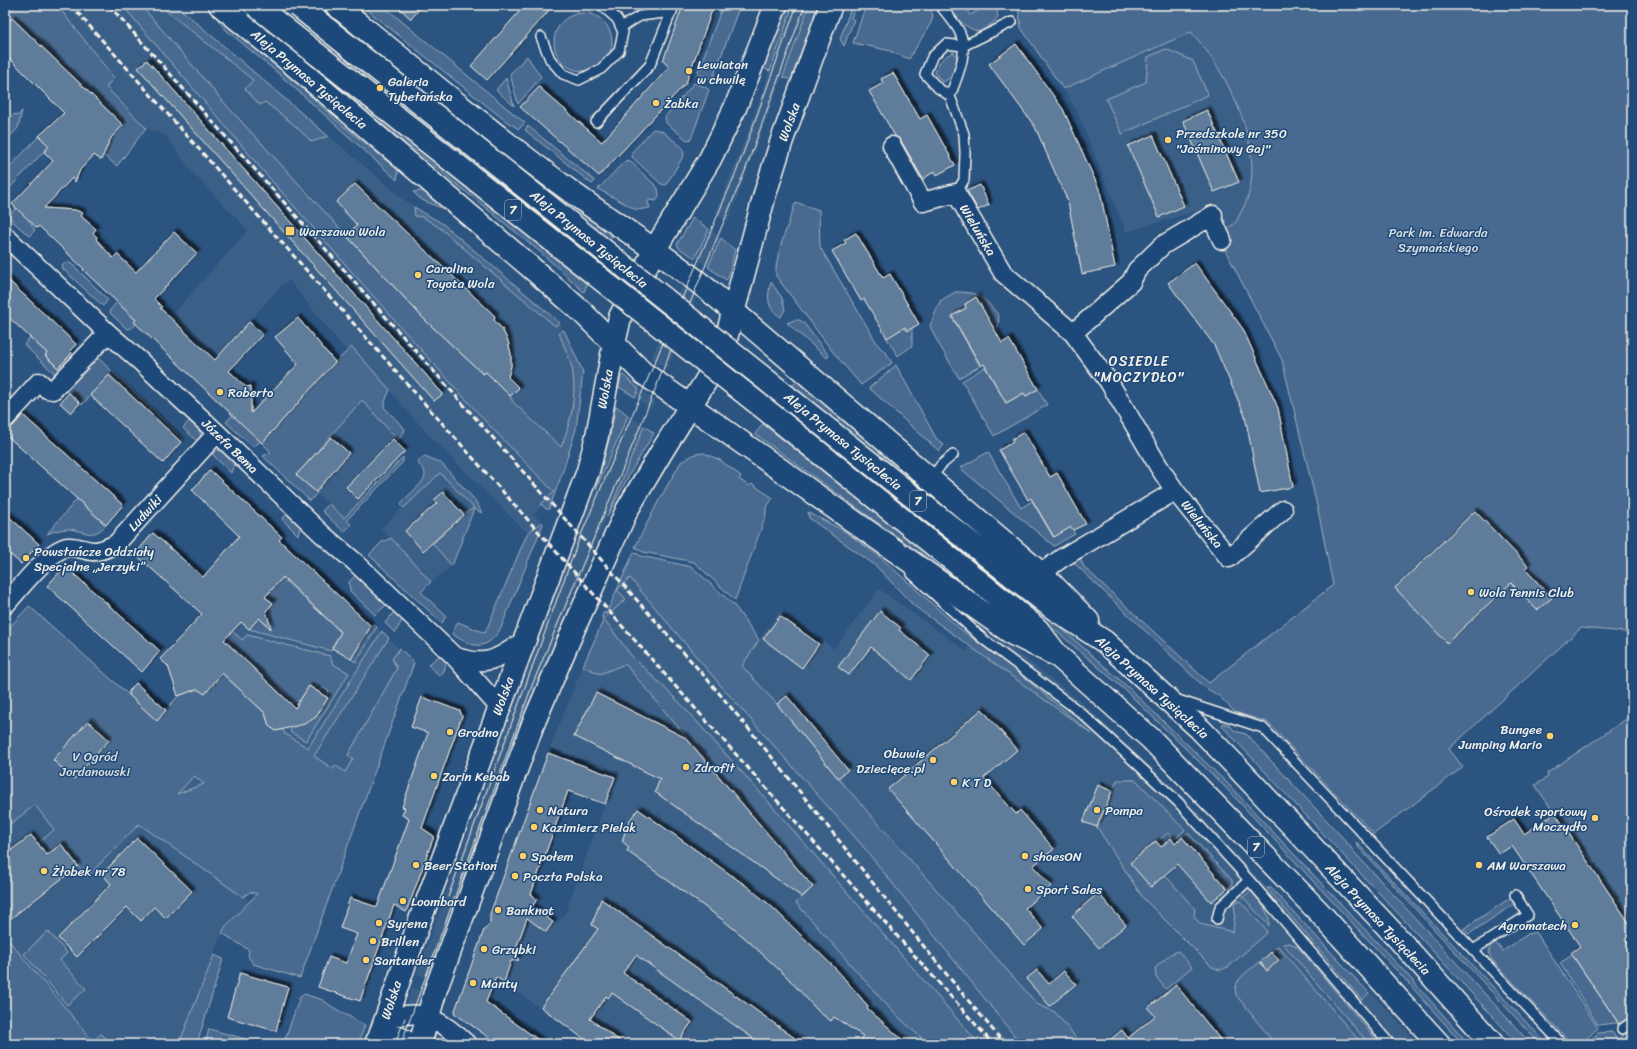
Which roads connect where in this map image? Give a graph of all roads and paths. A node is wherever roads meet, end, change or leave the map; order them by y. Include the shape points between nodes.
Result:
1 (220, 5) edge
2 (255, 5) edge
3 (298, 5) edge
4 (336, 5) edge
5 (601, 5) edge
6 (776, 5) edge
7 (831, 5) edge
8 (940, 5) edge
9 (673, 8) edge
10 (1012, 22) dead end
11 (621, 27) junction
12 (541, 37) dead end
13 (963, 46) junction
14 (950, 96) junction
15 (596, 122) dead end
16 (892, 146) dead end
17 (956, 193) junction
18 (5, 236) edge
19 (1222, 240) dead end
20 (655, 249) junction
21 (733, 311) junction
22 (108, 333) junction
23 (1073, 333) junction
24 (614, 344) junction
25 (690, 406) junction
26 (5, 419) edge
27 (217, 433) junction
28 (953, 455) dead end
29 (930, 480) junction
30 (1175, 491) junction
31 (1283, 510) dead end
32 (862, 529) junction
33 (1041, 573) junction
34 (5, 606) edge
35 (524, 641) junction
36 (1106, 642) junction
37 (454, 656) junction
38 (1064, 660) junction
39 (1164, 696) junction
40 (499, 707) junction
41 (1249, 880) junction
42 (1515, 895) dead end
43 (1217, 919) dead end
44 (1473, 950) junction
45 (428, 1017) junction
46 (1632, 1022) edge
47 (1622, 1029) dead end
48 (379, 1036) edge
49 (408, 1044) edge
50 (420, 1044) edge
51 (467, 1044) edge
52 (1390, 1044) edge
53 (1439, 1044) edge
54 (1493, 1044) edge
55 (1562, 1044) edge

1 - 24 main road, Aleja Prymasa Tysiąclecia via 535,271
2 - 38 main road, Aleja Prymasa Tysiąclecia / 7, bridge via 1027,620
3 - 36 main road, Aleja Prymasa Tysiąclecia / 7, bridge via 1050,606
4 - 20 main road, Aleja Prymasa Tysiąclecia via 519,153 572,193
5 - 11 lane via 617,19
6 - 20 main road via 735,108 710,159
7 - 21 main road, Wolska via 782,140
8 - 13 lane via 960,32
9 - 11 lane via 640,16
9 - 15 lane via 650,65
10 - 13 lane
11 - 12 lane via 624,32 619,51 601,69 579,80 563,74 550,59
13 - 14 lane via 961,65
13 - 14 lane via 946,44 932,57 925,74
14 - 17 lane via 964,134 966,153 964,180
16 - 17 street, Wieluńska via 923,202
17 - 23 street, Wieluńska via 1003,273
18 - 22 street, Józefa Bema
19 - 23 street via 1212,216 1163,246 1137,270 1131,282
20 - 21 main road, Aleja Prymasa Tysiąclecia via 708,288
20 - 24 main road, Wolska via 620,317
21 - 25 main road, Wolska via 719,356
21 - 29 main road, Aleja Prymasa Tysiąclecia
22 - 26 street via 53,390 47,389 39,382
22 - 27 street, Józefa Bema
23 - 30 street, Wieluńska via 1110,382
24 - 25 main road, Aleja Prymasa Tysiąclecia via 643,373
24 - 35 main road, Wolska via 588,471
25 - 32 main road, Aleja Prymasa Tysiąclecia
25 - 45 main road via 628,510 575,626 533,724
27 - 34 street, Ludwiki via 116,544 93,551 72,547 59,549
27 - 37 street, Józefa Bema
28 - 29 lane via 941,465
29 - 33 main road, Aleja Prymasa Tysiąclecia
30 - 31 street, Wieluńska via 1229,558
30 - 33 street, Wieluńska
32 - 38 main road, Aleja Prymasa Tysiąclecia via 1013,634
32 - 41 lane via 983,639 1080,712 1136,762 1178,802
33 - 36 main road, Aleja Prymasa Tysiąclecia via 1075,606
35 - 37 street, Józefa Bema via 500,657 488,661 476,662
35 - 40 main road, Wolska
36 - 39 main road, Aleja Prymasa Tysiąclecia / 7
37 - 40 street, Józefa Bema
38 - 53 main road, Aleja Prymasa Tysiąclecia / 7 via 1152,739 1318,911
39 - 44 lane via 1263,728
39 - 54 main road, Aleja Prymasa Tysiąclecia / 7 via 1236,766 1395,935
40 - 48 main road, Wolska
41 - 43 lane via 1220,907
41 - 52 lane
42 - 44 lane via 1528,915
44 - 55 lane
45 - 48 street via 406,1014 394,1017
45 - 50 main road
45 - 51 street via 444,1024
46 - 47 lane
48 - 49 main road via 397,1037

